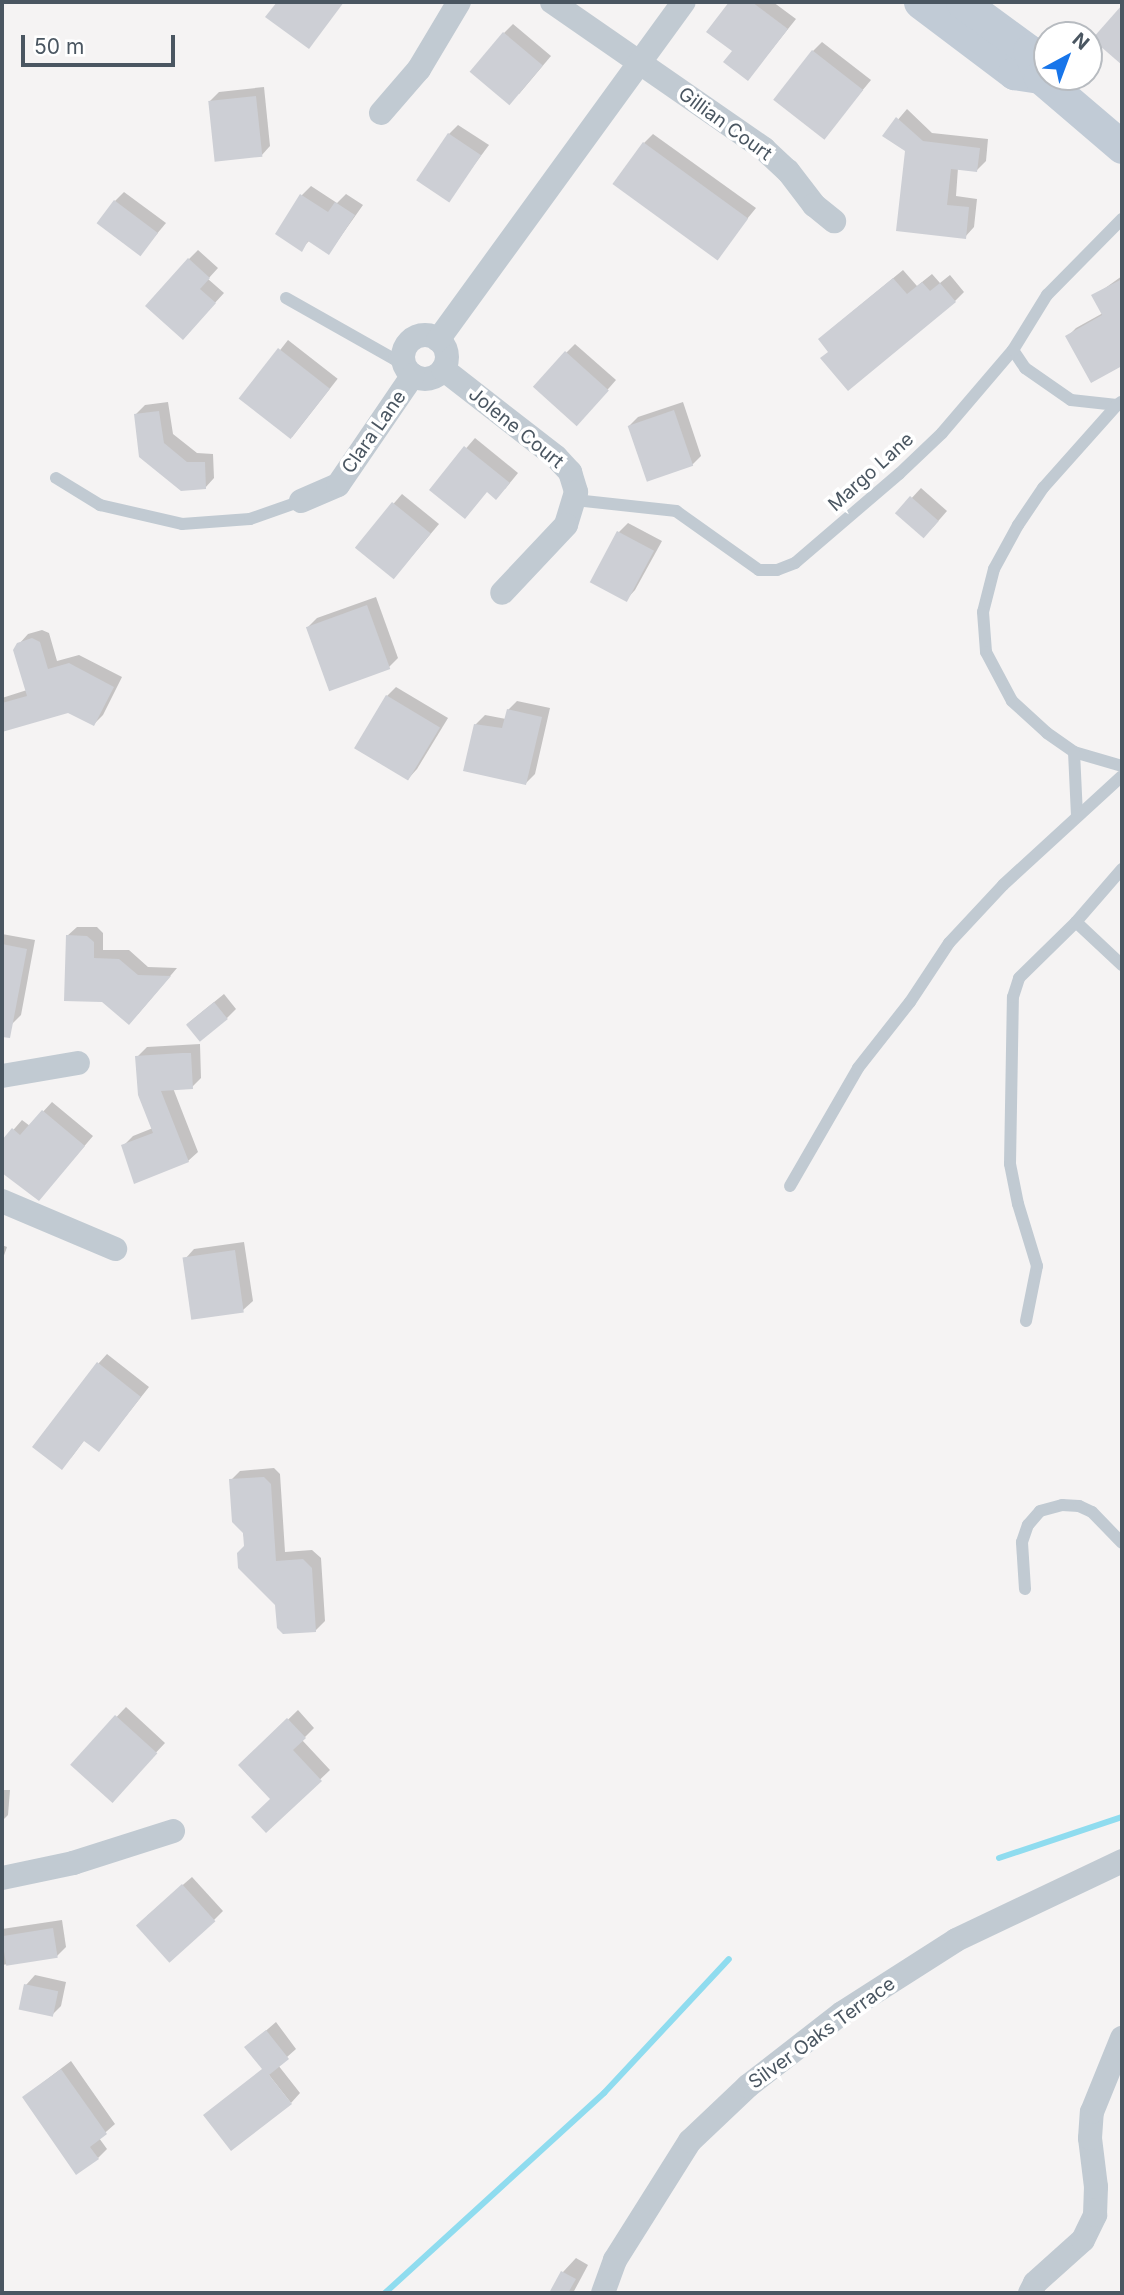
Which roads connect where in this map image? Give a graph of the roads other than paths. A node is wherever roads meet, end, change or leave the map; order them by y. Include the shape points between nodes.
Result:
1 (459, 2) edge
2 (552, 2) edge
3 (684, 2) edge
4 (920, 2) edge
5 (962, 2) edge
6 (1033, 60) edge
7 (640, 63) junction
8 (1033, 76) edge
9 (1056, 91) edge
10 (381, 113) dead end
11 (1122, 148) edge
12 (1122, 219) edge
13 (834, 221) dead end
14 (286, 298) dead end
15 (438, 340) junction
16 (1013, 350) junction
17 (408, 367) junction
18 (443, 369) junction
19 (1119, 403) edge
20 (56, 478) dead end
21 (575, 500) junction
22 (301, 501) joint
23 (502, 593) dead end
24 (1074, 752) junction
25 (1122, 766) edge
26 (1122, 776) edge
27 (1076, 815) junction
28 (1122, 869) edge
29 (1076, 922) junction
30 (1122, 965) edge
31 (78, 1063) dead end
32 (2, 1076) edge
33 (790, 1186) dead end
34 (2, 1201) edge
35 (115, 1249) dead end
36 (1026, 1321) dead end
37 (1122, 1543) edge
38 (1025, 1589) dead end
39 (173, 1831) dead end
40 (1122, 1861) edge
41 (2, 1878) edge
42 (1122, 2038) edge
43 (603, 2293) edge
44 (1030, 2293) edge

1 - 10 street via 419,69
2 - 7 street, Gillian Court
3 - 7 street
4 - 8 street via 1014,73
5 - 6 street via 1029,51
7 - 13 street, Gillian Court via 764,149
7 - 15 street
9 - 11 street
12 - 16 lane, Margo Lane via 1047,295
14 - 17 lane
15 - 17 street via 428,335 413,338 407,345
15 - 18 street via 447,354
16 - 19 lane via 1025,368 1071,400
16 - 21 lane, Margo Lane via 942,433 899,474 818,545 777,570 759,570 743,561 676,511
17 - 18 street via 431,378
17 - 22 street, Clara Lane via 338,485
18 - 21 street, Jolene Court via 556,457 570,472
19 - 24 lane via 1052,478 1018,526 994,569 984,612 986,652 1012,701
20 - 22 lane, Clara Lane via 100,505 182,524 250,519
21 - 23 street via 566,525
24 - 25 lane
24 - 27 lane
26 - 27 lane
27 - 33 lane via 949,943 858,1068
28 - 29 lane
29 - 30 lane
29 - 36 lane via 1019,978 1013,997 1010,1164 1037,1266
31 - 32 street
34 - 35 street
37 - 38 lane via 1092,1512 1079,1506 1040,1511 1022,1542
39 - 41 street via 73,1863
40 - 43 street, Silver Oaks Terrace via 956,1940 842,2013 748,2086 690,2141 615,2260
42 - 44 street via 1092,2112 1095,2215 1083,2240 1035,2283

